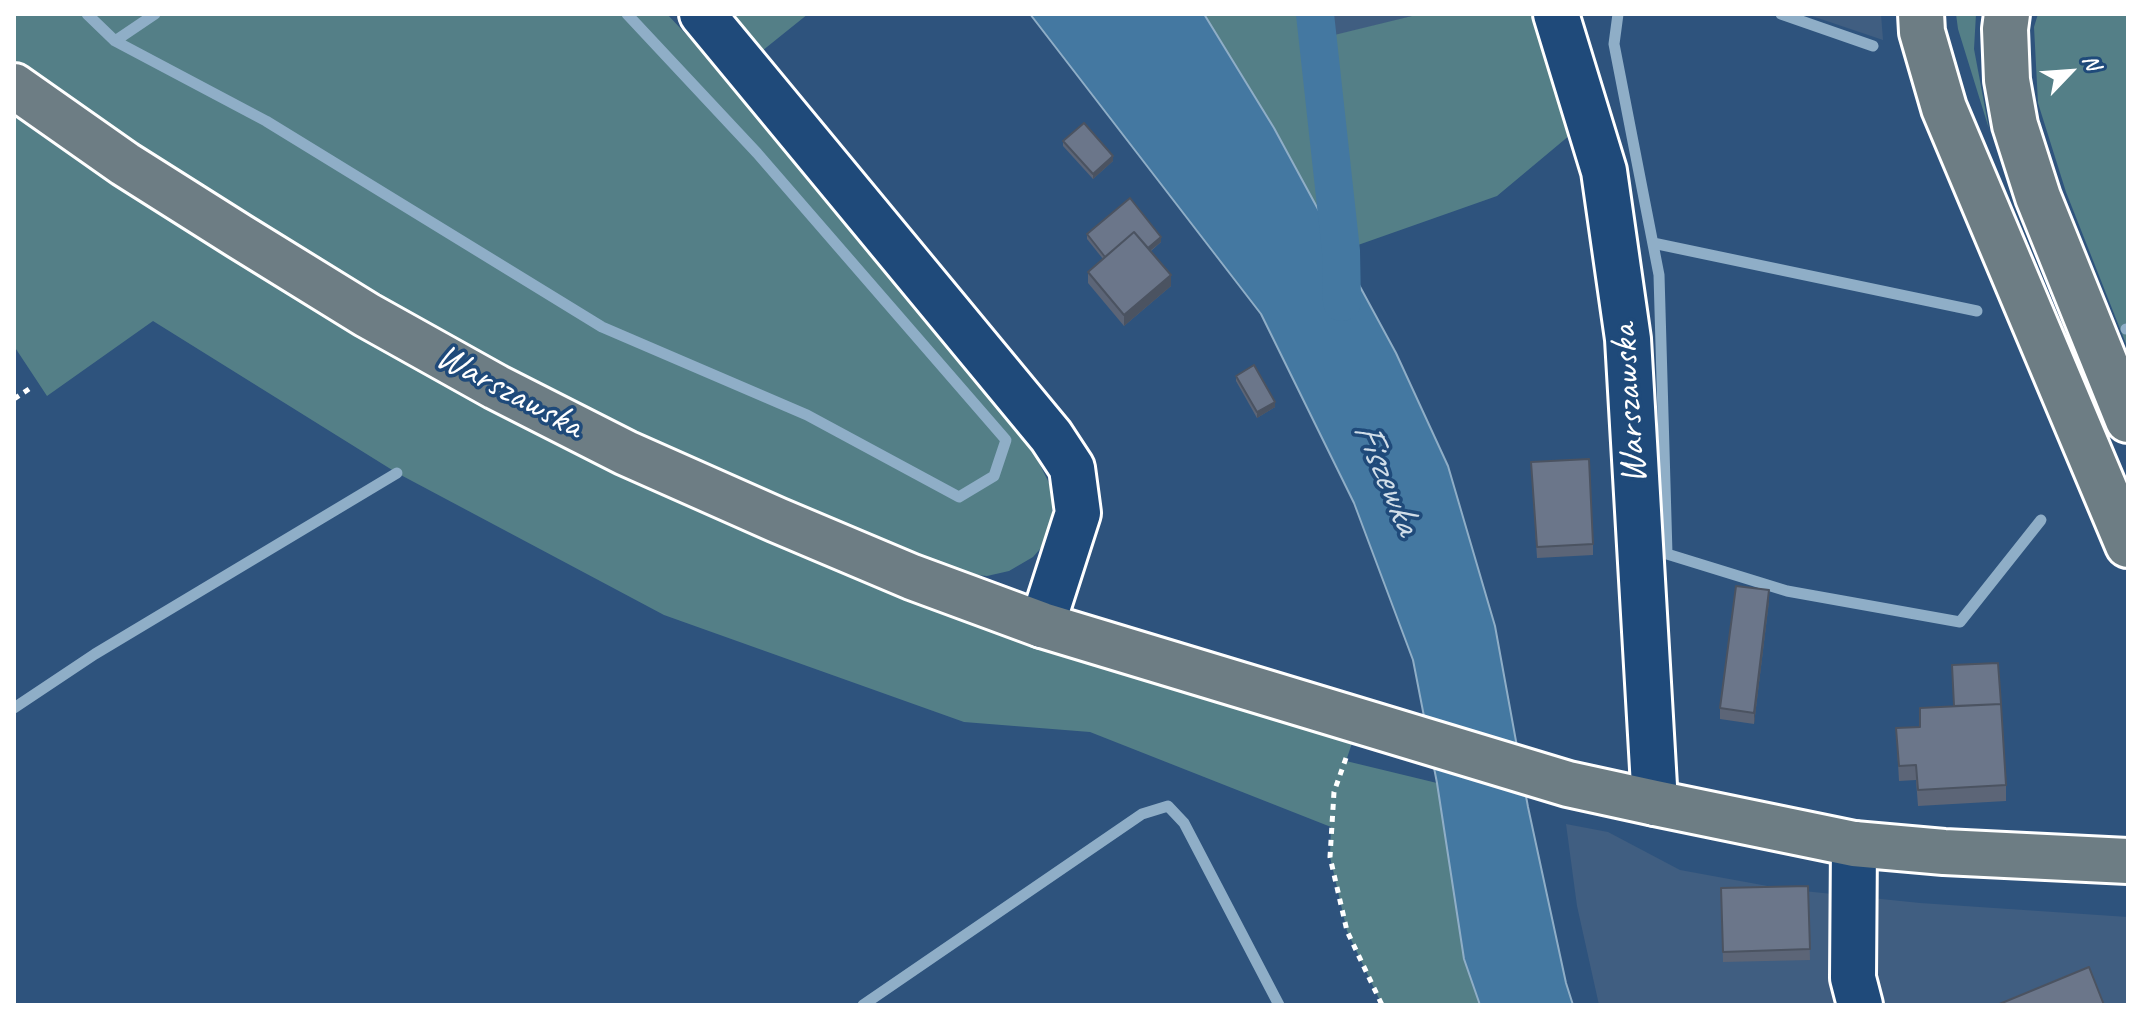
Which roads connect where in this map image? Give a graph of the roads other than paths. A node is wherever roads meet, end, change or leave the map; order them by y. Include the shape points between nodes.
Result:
1 (702, 14) edge
2 (1556, 14) edge
3 (1921, 14) edge
4 (2007, 14) edge
5 (14, 86) edge
6 (2128, 420) edge
7 (2128, 545) edge
8 (1042, 625) junction
9 (1655, 803) junction
10 (1854, 844) junction
11 (2128, 861) edge
12 (1860, 1005) edge

1 - 8 lane via 1032,412 1072,468 1078,513
2 - 9 lane, Warszawska via 1604,171 1628,339
3 - 7 main road via 1944,108
4 - 6 main road via 2007,80 2015,125 2038,197
5 - 8 main road, Warszawska via 252,244 496,387 763,514
8 - 9 main road, Warszawska via 1364,741
9 - 10 main road, Warszawska
10 - 11 main road, Warszawska
10 - 12 lane via 1853,978

